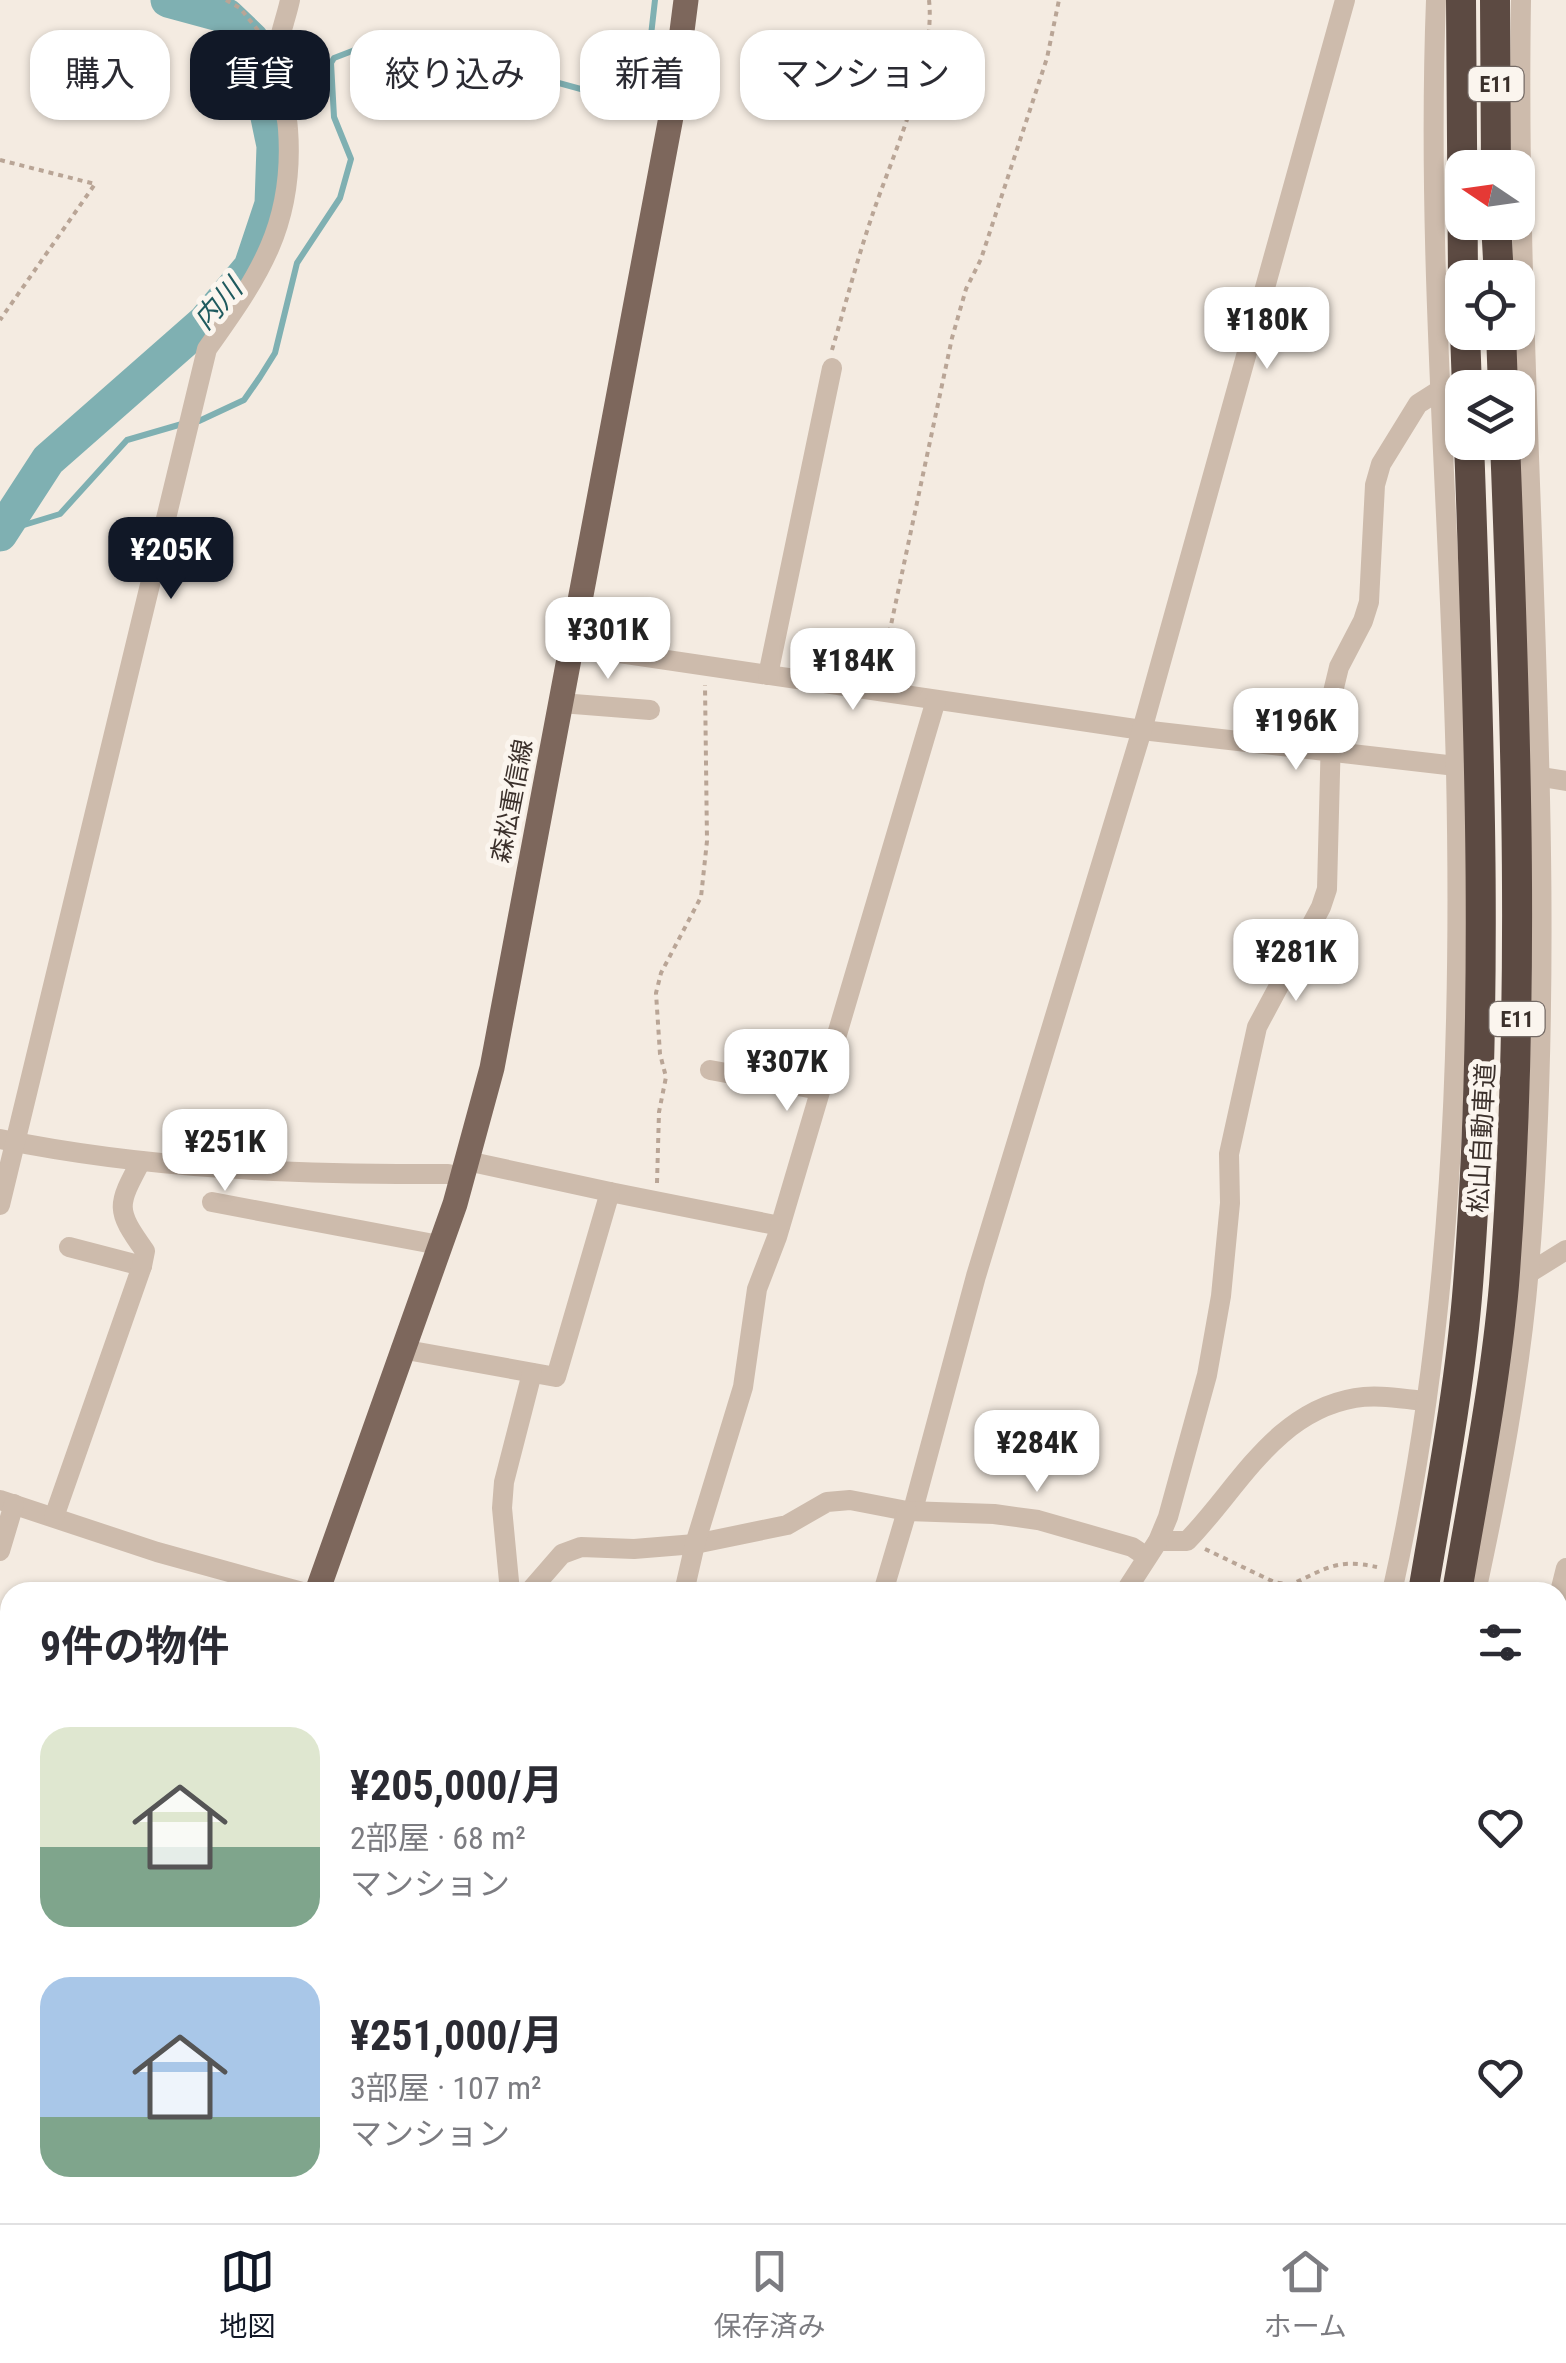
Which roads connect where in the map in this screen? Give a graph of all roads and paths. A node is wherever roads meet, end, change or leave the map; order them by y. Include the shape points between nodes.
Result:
1 (226, 0) edge
2 (290, 0) edge
3 (686, 0) edge
4 (929, 0) edge
5 (1059, 0) edge
6 (1345, 0) edge
7 (1436, 0) edge
8 (1461, 0) edge
9 (1496, 0) edge
10 (1521, 0) edge
11 (258, 30) edge
12 (283, 30) edge
13 (286, 120) edge
14 (1496, 150) edge
15 (0, 160) edge
16 (1463, 260) edge
17 (0, 320) edge
18 (832, 368) joint
19 (1451, 370) edge
20 (1445, 392) edge
21 (1454, 460) edge
22 (1470, 460) edge
23 (1506, 460) edge
24 (572, 646) junction
25 (704, 666) junction
26 (768, 675) junction
27 (877, 691) junction
28 (936, 700) junction
29 (561, 703) junction
30 (650, 710) dead end
31 (1142, 730) junction
32 (1331, 752) junction
33 (1456, 766) junction
34 (1542, 778) junction
35 (1566, 781) edge
36 (710, 1070) dead end
37 (820, 1090) junction
38 (8, 1141) edge
39 (141, 1160) junction
40 (464, 1169) junction
41 (610, 1192) junction
42 (657, 1201) junction
43 (212, 1202) dead end
44 (0, 1205) edge
45 (780, 1226) junction
46 (439, 1245) junction
47 (70, 1247) dead end
48 (1566, 1250) edge
49 (142, 1266) junction
50 (1529, 1273) junction
51 (401, 1349) junction
52 (532, 1373) junction
53 (1425, 1401) junction
54 (7, 1502) edge
55 (910, 1511) junction
56 (54, 1517) junction
57 (1187, 1541) junction
58 (695, 1544) junction
59 (1152, 1549) junction
60 (0, 1551) edge
61 (266, 1582) edge
62 (319, 1582) edge
63 (509, 1582) edge
64 (538, 1582) edge
65 (686, 1582) edge
66 (886, 1582) edge
67 (1131, 1582) edge
68 (1274, 1582) edge
69 (1296, 1582) edge
70 (1395, 1582) edge
71 (1425, 1582) edge
72 (1459, 1582) edge
73 (1478, 1582) edge

1 - 11 path
2 - 12 street
3 - 24 main road, 森松重信線 via 671,117
4 - 18 path via 920,74 867,229
5 - 27 path via 1047,58 952,338
6 - 31 street
7 - 19 street via 1431,166
8 - 16 highway, E11
9 - 14 highway, E11
10 - 34 street via 1519,142
13 - 38 street via 282,214 269,256 207,349
15 - 17 path via 95,184
18 - 26 street
20 - 32 street via 1418,404 1378,474 1369,602 1339,667
21 - 33 street
22 - 71 highway, 松山自動車道 / E11 via 1480,696 1478,1109 1468,1288
23 - 72 highway, 松山自動車道 / E11 via 1519,920 1516,1111 1503,1290
24 - 25 street
24 - 29 main road, 森松重信線
25 - 26 street
25 - 42 path via 707,824 701,897 656,994 666,1077 658,1112
26 - 27 street
27 - 28 street
28 - 31 street
28 - 37 street
29 - 30 street
29 - 40 main road, 森松重信線 via 492,1068
31 - 32 street
31 - 55 street
32 - 33 street
32 - 59 street via 1328,889 1258,1027 1229,1154 1222,1296 1207,1375 1168,1517
33 - 53 street via 1458,944 1445,1230
34 - 35 street
34 - 50 street via 1540,1056
36 - 37 street
37 - 45 street
38 - 39 street
38 - 44 street
39 - 40 street via 322,1175
39 - 49 street via 122,1206 125,1226 144,1251
40 - 41 street
40 - 46 main road, 森松重信線
41 - 42 street
41 - 52 street via 556,1378
42 - 45 street
43 - 46 street
45 - 58 street via 758,1289 743,1387
46 - 51 main road, 森松重信線
47 - 49 street
48 - 50 street
49 - 56 street
50 - 73 street via 1500,1481
51 - 52 street
51 - 62 main road, 森松重信線
52 - 63 street via 504,1482
53 - 57 street via 1357,1398 1305,1419 1250,1462
53 - 70 street
54 - 56 street
54 - 60 street
55 - 58 street via 827,1502 786,1525
55 - 59 street via 1038,1520
55 - 66 street
56 - 61 street
57 - 59 street
57 - 68 path
58 - 64 street via 580,1547 562,1554
58 - 65 street
59 - 67 street
69 - 70 path via 1336,1563 1361,1564

